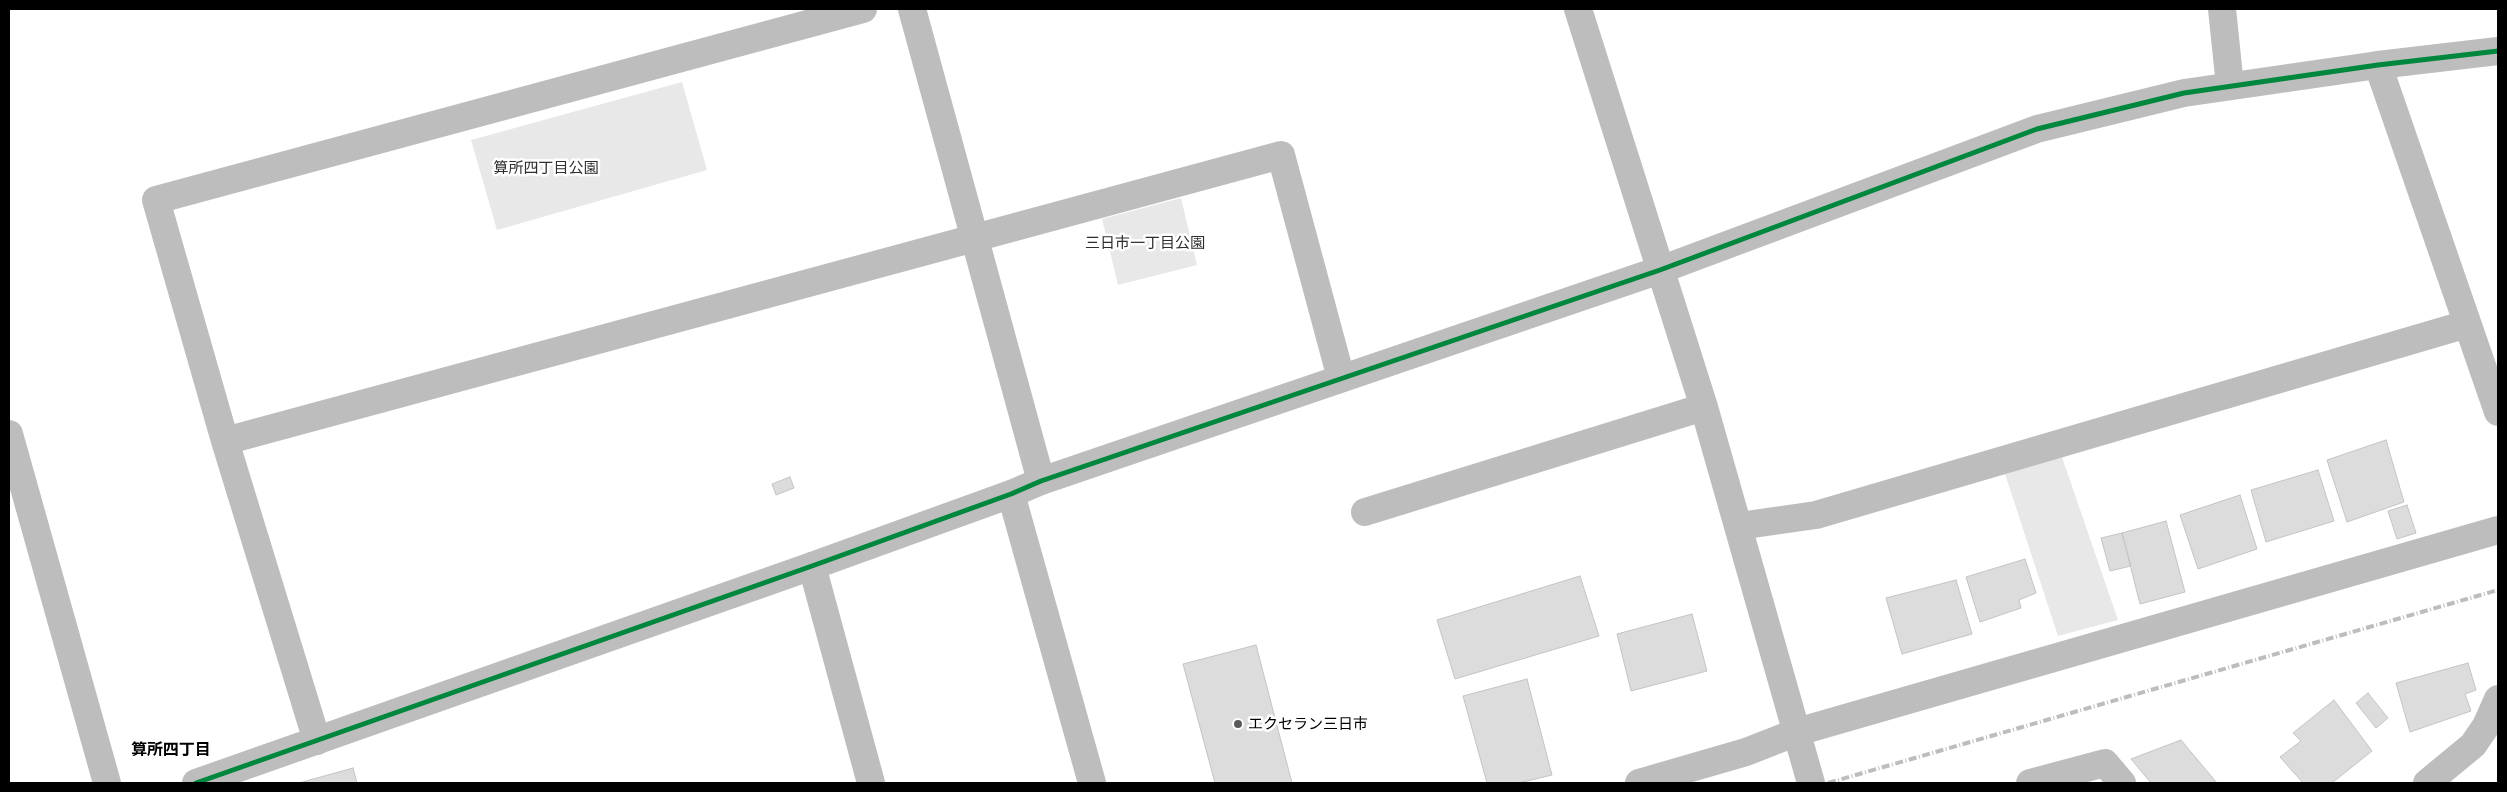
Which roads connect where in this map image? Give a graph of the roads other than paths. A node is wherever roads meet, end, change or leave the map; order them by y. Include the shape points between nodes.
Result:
1 (863, 9) edge
2 (912, 9) edge
3 (1578, 9) edge
4 (2222, 9) edge
5 (2498, 51) edge
6 (2378, 65) junction
7 (2230, 86) junction
8 (976, 238) junction
9 (1660, 270) junction
10 (2467, 324) junction
11 (1341, 378) junction
12 (1704, 407) junction
13 (2498, 412) edge
14 (9, 434) edge
15 (225, 441) junction
16 (1041, 481) junction
17 (1011, 494) junction
18 (1365, 512) dead end
19 (1739, 526) junction
20 (2498, 530) edge
21 (812, 566) junction
22 (2498, 699) edge
23 (1797, 732) junction
24 (317, 742) junction
25 (107, 783) edge
26 (196, 783) edge
27 (871, 783) edge
28 (1092, 783) edge
29 (1639, 783) edge
30 (1811, 783) edge
31 (2030, 783) edge
32 (2122, 783) edge
33 (2427, 783) edge

1 - 15 street via 156,200
2 - 8 street
3 - 9 street
4 - 7 street
5 - 6 street
6 - 7 street
6 - 10 street
7 - 9 street via 2184,93 2037,129
8 - 11 street via 1281,155
8 - 15 street
8 - 16 street
9 - 11 street
9 - 12 street
10 - 13 street
10 - 19 street via 1816,515
11 - 16 street
12 - 18 street
12 - 19 street
14 - 25 street
15 - 24 street
16 - 17 street
17 - 21 street
17 - 28 street
19 - 23 street
20 - 23 street
21 - 24 street
21 - 27 street
22 - 33 street via 2473,745
23 - 29 street via 1746,752
23 - 30 street
24 - 26 street
31 - 32 street via 2104,763

